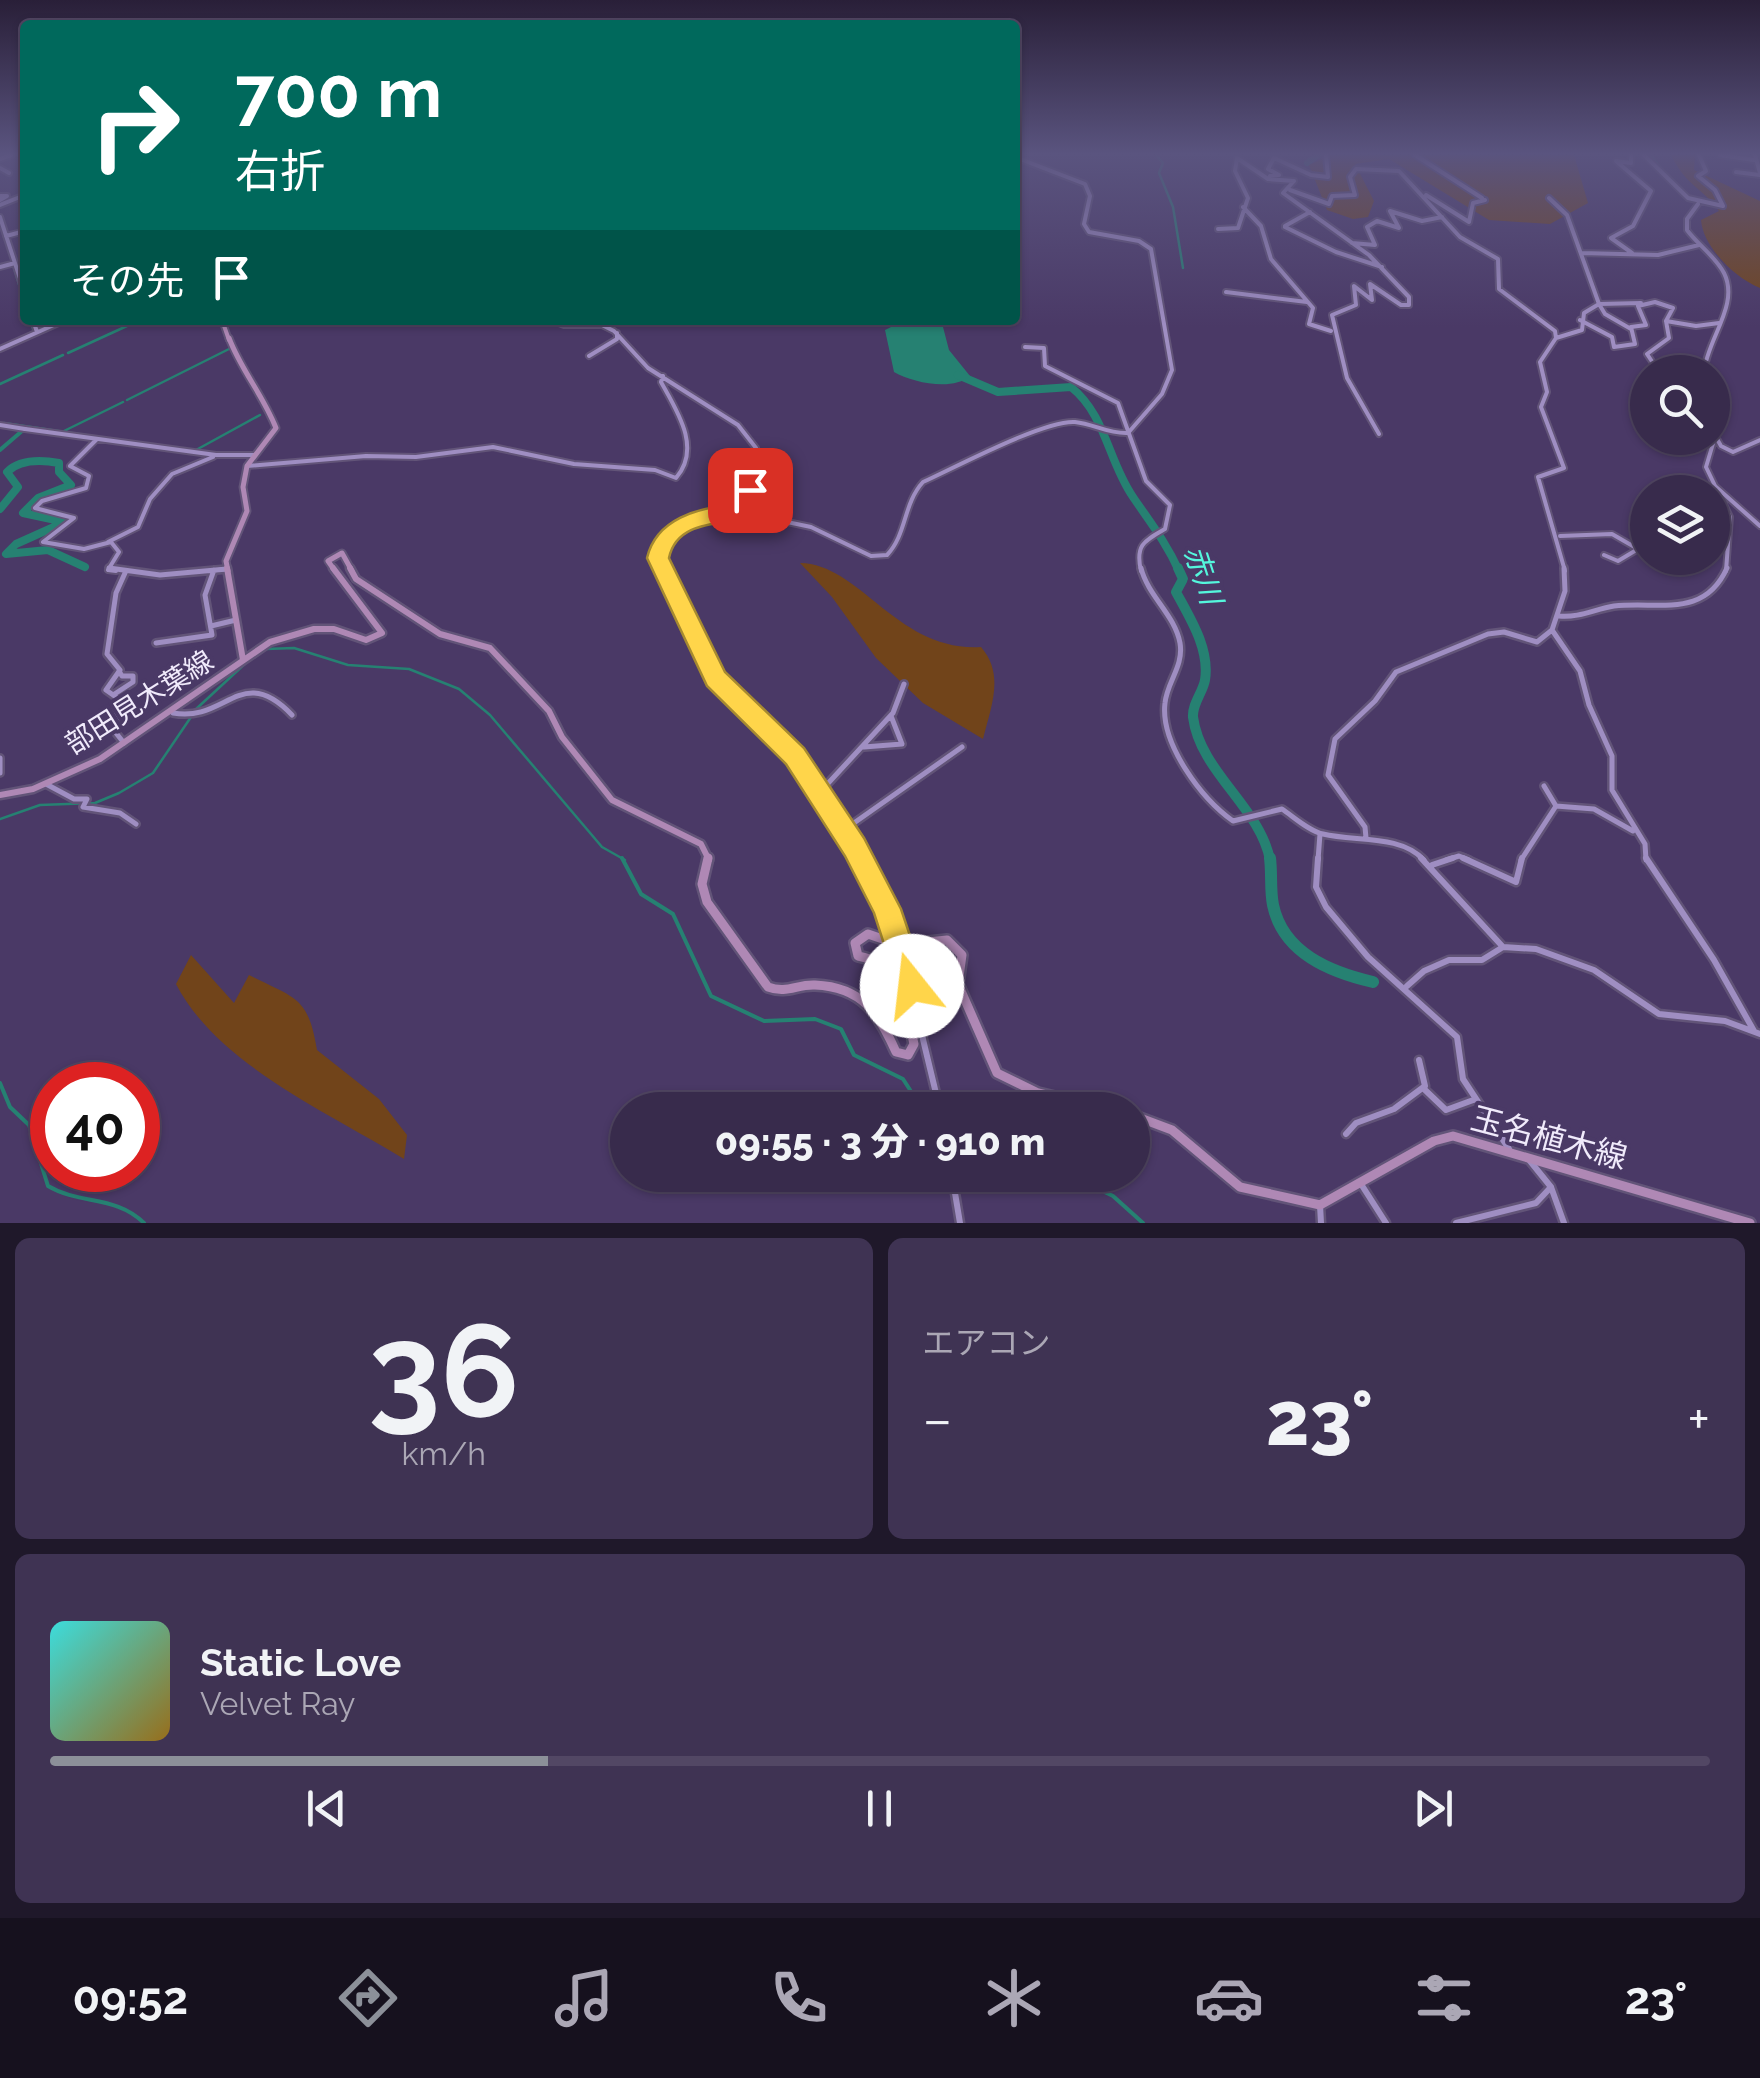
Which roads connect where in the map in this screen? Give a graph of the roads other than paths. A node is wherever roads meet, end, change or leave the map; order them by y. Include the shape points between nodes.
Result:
1 (1087, 212) edge
2 (1242, 212) edge
3 (1248, 212) edge
4 (1310, 212) joint
5 (1390, 212) edge
6 (1390, 212) edge
7 (1440, 212) edge
8 (1453, 212) edge
9 (1471, 212) edge
10 (1564, 212) edge
11 (1640, 212) edge
12 (1694, 212) edge
13 (0, 217) edge
14 (1445, 217) junction
15 (1218, 229) dead end
16 (20, 232) edge
17 (6, 236) junction
18 (1350, 243) junction
19 (1700, 245) junction
20 (1632, 253) junction
21 (1582, 254) junction
22 (15, 263) junction
23 (0, 267) edge
24 (1384, 268) junction
25 (20, 278) edge
26 (1226, 292) dead end
27 (1310, 303) junction
28 (1645, 303) junction
29 (1598, 304) junction
30 (1580, 320) junction
31 (1666, 321) junction
32 (1719, 323) junction
33 (36, 325) edge
34 (54, 325) edge
35 (224, 325) edge
36 (562, 325) edge
37 (602, 325) edge
38 (602, 325) edge
39 (1632, 328) junction
40 (1331, 331) junction
41 (38, 332) junction
42 (616, 334) junction
43 (1556, 338) junction
44 (1025, 346) dead end
45 (0, 349) edge
46 (1648, 355) edge
47 (1706, 355) edge
48 (589, 356) dead end
49 (664, 376) junction
50 (0, 425) edge
51 (1132, 431) junction
52 (1379, 434) dead end
53 (96, 438) junction
54 (1760, 440) edge
55 (1730, 450) edge
56 (216, 456) junction
57 (254, 456) junction
58 (247, 466) junction
59 (1730, 500) edge
60 (743, 512) junction
61 (1760, 526) edge
62 (1560, 536) junction
63 (108, 542) junction
64 (1604, 555) dead end
65 (214, 570) junction
66 (228, 570) junction
67 (125, 573) junction
68 (1725, 575) edge
69 (1559, 616) junction
70 (236, 620) junction
71 (211, 626) junction
72 (1552, 630) junction
73 (156, 643) dead end
74 (243, 660) junction
75 (119, 670) junction
76 (904, 684) dead end
77 (113, 695) junction
78 (172, 712) junction
79 (292, 714) dead end
80 (891, 715) junction
81 (124, 742) junction
82 (962, 747) dead end
83 (861, 748) junction
84 (0, 758) edge
85 (0, 773) edge
86 (46, 783) junction
87 (1544, 786) dead end
88 (820, 792) junction
89 (0, 795) edge
90 (1556, 806) junction
91 (136, 824) dead end
92 (844, 830) junction
93 (1633, 830) junction
94 (1320, 834) junction
95 (1366, 838) junction
96 (1432, 865) junction
97 (900, 945) junction
98 (1503, 947) junction
99 (1406, 987) junction
100 (1757, 1033) edge
101 (1419, 1060) dead end
102 (1423, 1088) junction
103 (937, 1092) edge
104 (1036, 1092) edge
105 (1476, 1099) junction
106 (1150, 1122) edge
107 (1346, 1134) dead end
108 (1509, 1149) junction
109 (1528, 1156) junction
110 (1360, 1184) junction
111 (1552, 1187) junction
112 (954, 1192) edge
113 (1320, 1206) junction
114 (960, 1223) edge
115 (1321, 1223) edge
116 (1386, 1223) edge
117 (1456, 1223) edge
118 (1564, 1223) edge
119 (1750, 1223) edge

1 - 51 street via 1089,232 1139,241 1151,250 1172,373
2 - 15 street via 1238,228
3 - 27 street via 1261,226 1271,259
4 - 18 street
4 - 24 street via 1285,227
5 - 14 street via 1422,220
6 - 18 street via 1399,228 1377,221 1368,227 1375,245
7 - 14 street
8 - 9 street via 1469,222
10 - 21 street
11 - 20 street via 1633,226 1611,238
12 - 19 street via 1686,226
13 - 17 street
14 - 43 street via 1465,241 1498,259 1499,289 1555,330
16 - 17 street
17 - 22 street
18 - 24 street
19 - 20 street via 1658,255
19 - 32 street via 1728,282
20 - 21 street
21 - 29 street
22 - 23 street
22 - 25 street
24 - 40 street via 1409,296 1409,305 1370,284 1372,300 1354,286 1356,304 1334,312
26 - 27 street
27 - 40 street via 1309,324
28 - 29 street
28 - 31 street via 1673,308
28 - 39 street via 1637,310 1646,325
29 - 30 street
29 - 39 street
30 - 39 street via 1612,337 1614,347 1635,344
30 - 43 street via 1582,330
31 - 32 street
31 - 46 street via 1670,338
32 - 47 street
33 - 41 street
34 - 41 street
35 - 57 main road via 276,428
36 - 37 street
38 - 42 street
40 - 52 street via 1358,407
41 - 45 street
42 - 48 street via 618,339
42 - 49 street
43 - 62 street via 1540,362 1547,392 1541,407 1564,468 1543,472 1538,480
44 - 51 street via 1044,348 1045,366 1118,402
49 - 58 street via 688,445 676,478 493,447
49 - 60 street via 732,420 756,448 762,472
50 - 53 street
51 - 60 street via 1114,435 1077,422 1054,425 933,476 911,495 898,543 886,555 871,556 817,529
51 - 94 street via 1146,481 1172,510 1161,533 1136,552 1148,588 1171,615 1181,644 1164,704 1167,732 1226,818 1282,809
53 - 56 street
53 - 63 street via 70,466 89,476 86,488 35,508 74,518 44,542 84,549
54 - 55 street via 1742,455
56 - 57 street
56 - 63 street via 167,480 147,500 138,528
57 - 58 main road
58 - 66 main road via 246,511
59 - 61 street
60 - 88 street via 681,526 662,541 658,558 716,679 795,756
62 - 64 street via 1612,534 1638,549 1618,560
62 - 69 street via 1566,584
63 - 67 street via 119,552 108,570
65 - 66 street
65 - 67 street
65 - 71 street via 205,595
66 - 70 main road
67 - 75 street via 112,598 116,630 107,654
68 - 69 street via 1715,594 1666,608 1623,605
69 - 72 street
70 - 71 street
70 - 74 main road
71 - 73 street via 212,635 201,640
72 - 93 street via 1580,671 1612,756 1612,790
72 - 95 street via 1537,642 1504,632 1477,636 1412,663 1335,739 1328,775 1366,826
74 - 78 main road, 部田見木葉線
74 - 97 main road via 312,629 370,642 381,636 328,562 342,554 356,579 440,634 490,648 550,712 612,800 701,844 708,860 702,884 707,902 768,987 782,992 815,985 866,998 903,1056 914,1044 900,979 889,964 860,958 854,949 864,934
75 - 77 street via 106,690
75 - 77 street via 133,682
76 - 80 street
77 - 81 street via 112,728
78 - 79 street via 191,716 234,694 256,691 281,700
78 - 81 main road, 部田見木葉線
80 - 83 street
80 - 83 street via 902,744
81 - 86 main road, 部田見木葉線
82 - 92 street
83 - 88 street
84 - 85 street
86 - 89 main road, 部田見木葉線
86 - 91 street
87 - 90 street
88 - 92 street
90 - 93 street via 1594,809
90 - 96 street via 1524,853 1516,882 1459,856
92 - 97 street
93 - 100 street via 1645,844 1653,877
94 - 95 street
94 - 99 street via 1318,894 1368,957
95 - 96 street via 1411,849
96 - 98 street
97 - 103 street
97 - 104 main road via 942,940 959,951 958,984 997,1073
98 - 99 street via 1482,960 1439,963
98 - 100 street via 1569,958 1658,1014 1725,1021
99 - 105 street via 1458,1037 1463,1078
101 - 102 street
102 - 105 street via 1446,1110
102 - 107 street
105 - 108 street
106 - 113 main road via 1172,1130 1240,1187
108 - 109 main road, 玉名植木線
108 - 110 main road, 玉名植木線 via 1453,1136
109 - 111 street
109 - 119 main road, 玉名植木線
110 - 113 main road, 玉名植木線
110 - 116 street
111 - 117 street via 1536,1203
111 - 118 street
112 - 114 street
113 - 115 street

